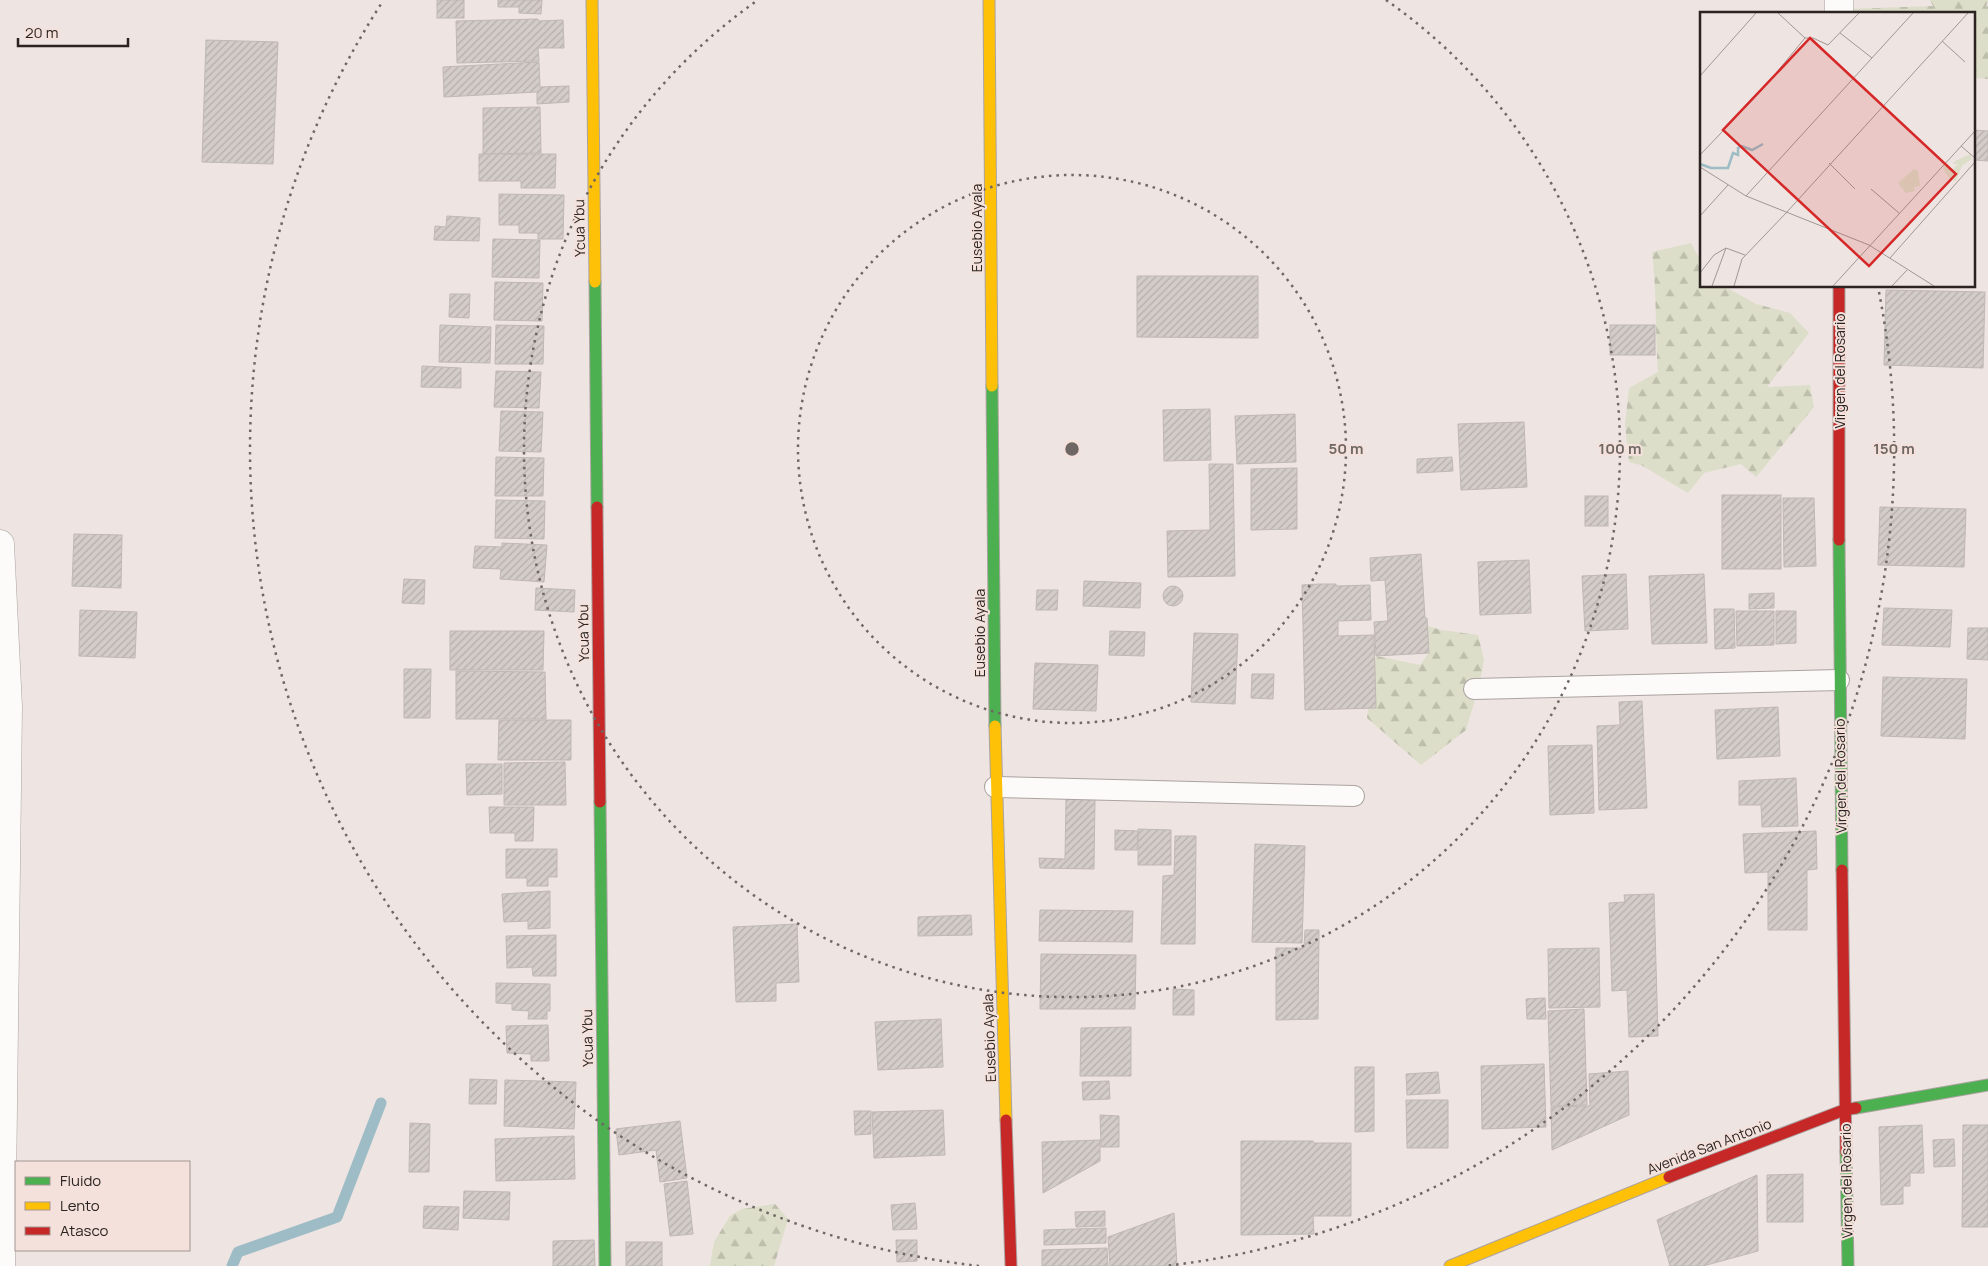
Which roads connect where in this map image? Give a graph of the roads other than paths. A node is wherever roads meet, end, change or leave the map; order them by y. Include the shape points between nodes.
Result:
1 (592, 0) edge
2 (989, 0) edge
3 (1839, 288) edge
4 (0, 544) edge
5 (1839, 680) junction
6 (1474, 689) dead end
7 (995, 787) junction
8 (1354, 796) dead end
9 (1988, 1085) edge
10 (1844, 1110) junction
11 (1, 1266) edge
12 (605, 1266) edge
13 (1011, 1266) edge
14 (1450, 1266) edge
15 (1848, 1266) edge

1 - 12 street, Ycua Ybu
2 - 7 street, Eusebio Ayala
3 - 5 street, Virgen del Rosario
4 - 11 street via 8,707
5 - 6 lane
5 - 10 street, Virgen del Rosario
7 - 8 lane
7 - 13 street, Eusebio Ayala
9 - 10 street, Avenida San Antonio
10 - 14 street, Avenida San Antonio
10 - 15 street, Virgen del Rosario

